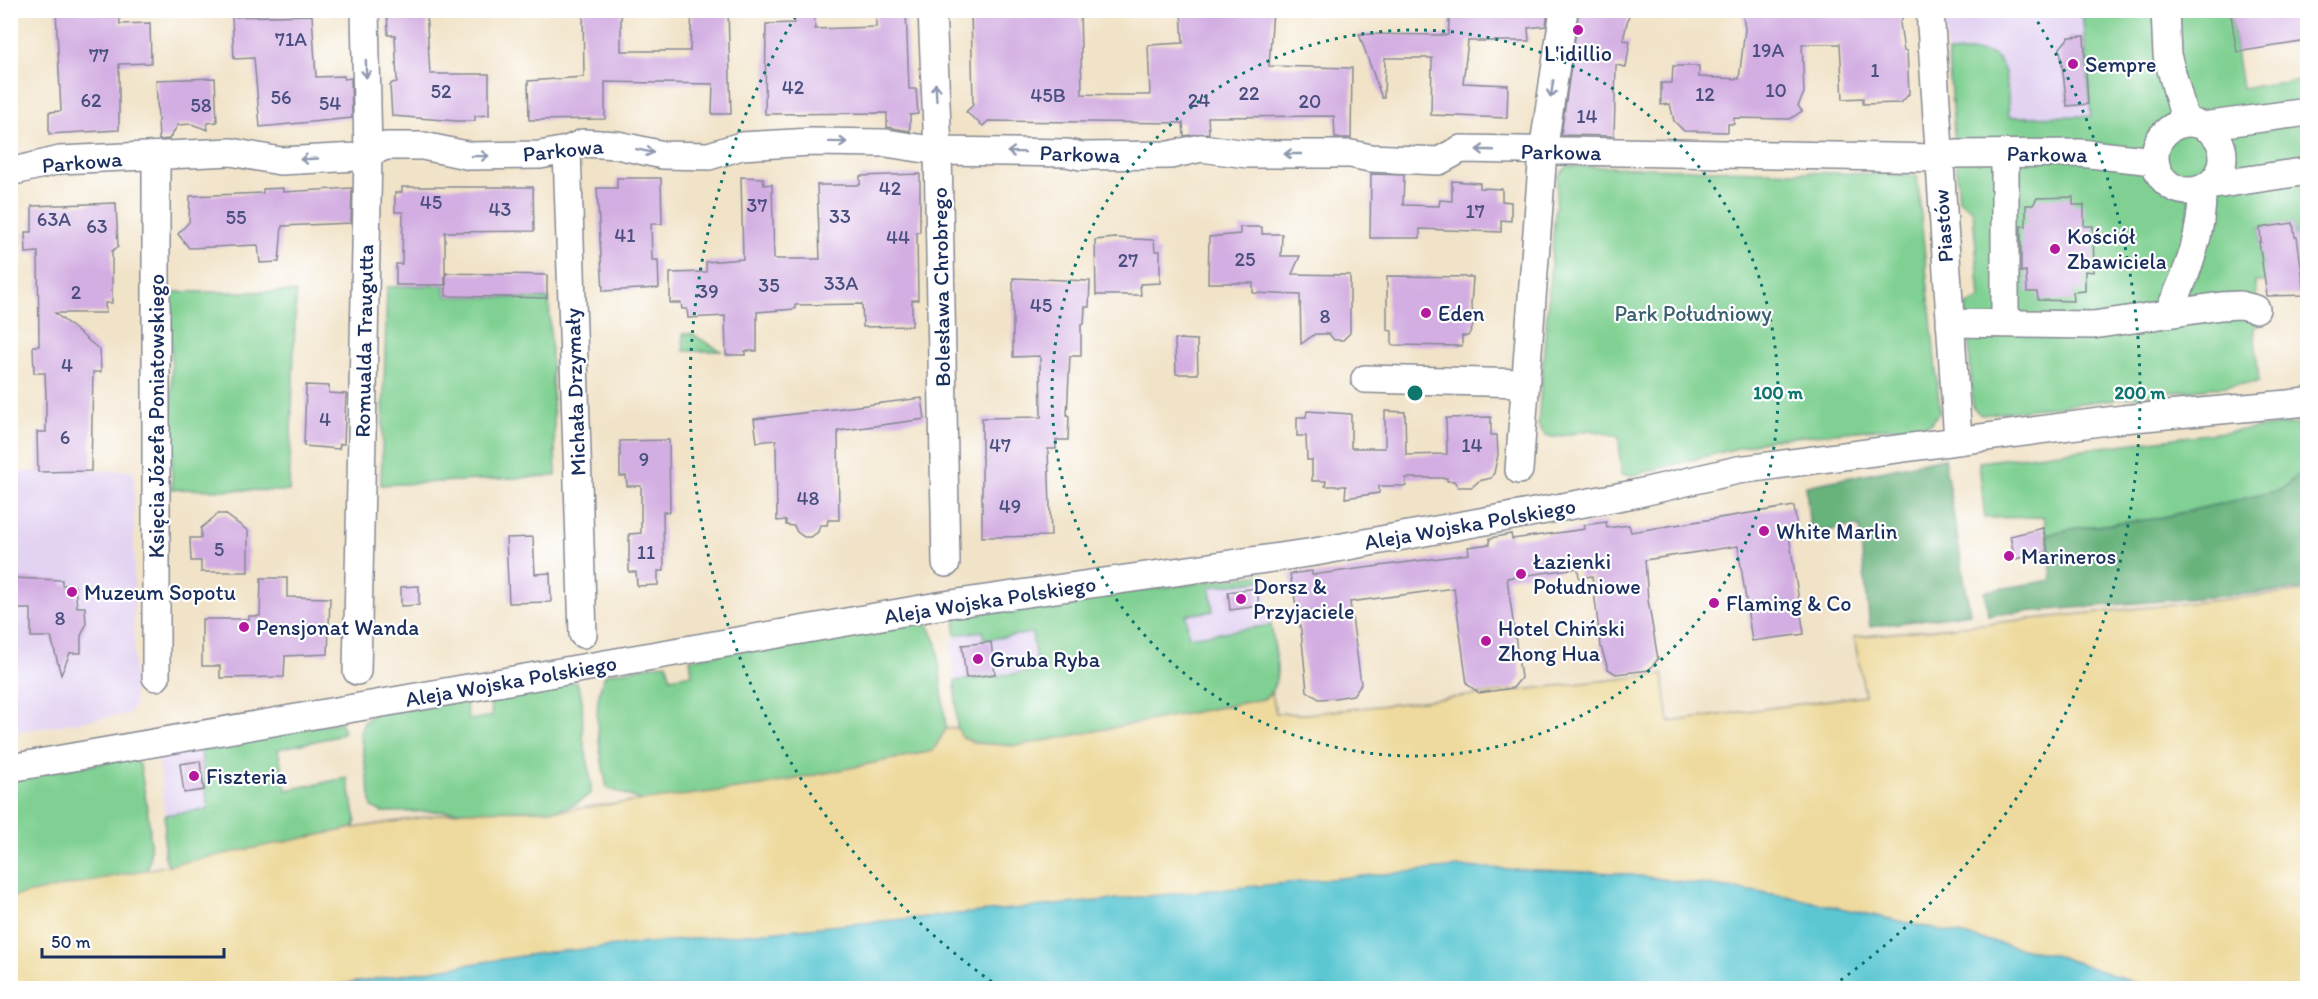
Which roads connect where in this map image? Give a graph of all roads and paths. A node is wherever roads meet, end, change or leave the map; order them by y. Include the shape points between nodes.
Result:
1 (365, 10) edge
2 (932, 10) edge
3 (1564, 10) edge
4 (1930, 10) edge
5 (2165, 10) edge
6 (2307, 112) edge
7 (2195, 124) junction
8 (567, 150) junction
9 (938, 151) junction
10 (1543, 152) junction
11 (2005, 153) junction
12 (368, 154) junction
13 (156, 156) junction
14 (1938, 158) junction
15 (2155, 161) junction
16 (2307, 171) edge
17 (10, 172) edge
18 (2217, 191) junction
19 (2171, 307) dead end
20 (2256, 309) dead end
21 (2005, 310) dead end
22 (1950, 330) junction
23 (1365, 379) dead end
24 (1525, 382) junction
25 (2307, 402) edge
26 (1964, 440) junction
27 (1519, 470) dead end
28 (945, 563) dead end
29 (583, 634) dead end
30 (357, 671) dead end
31 (156, 677) dead end
32 (10, 768) edge

1 -> 12 street, Romualda Traugutta
9 -> 2 street, Bolesława Chrobrego
3 -> 10 street
4 - 14 street, Piastów
5 - 7 street via 2167,55
6 - 7 street
7 - 15 street via 2171,128 2160,138
7 - 18 street via 2216,135 2224,158
8 -> 9 street, Parkowa via 583,143 617,145 663,155 709,156 741,146 811,142 886,143
12 -> 8 street, Parkowa via 386,146 423,146 471,156 540,155
8 - 29 street, Michała Drzymały
10 -> 9 street, Parkowa via 1461,149 1439,161 1351,154 1247,154 1201,148 1159,155
9 - 28 street, Bolesława Chrobrego
10 - 14 street, Parkowa
10 - 24 street
11 - 14 street, Parkowa
11 - 15 street, Parkowa via 2080,153
11 - 21 street
12 -> 13 street, Parkowa via 279,161 231,152
12 - 30 street, Romualda Traugutta
13 - 17 street, Parkowa via 60,160
13 - 31 street, Księcia Józefa Poniatowskiego
14 - 22 street, Piastów
15 - 18 street via 2160,176 2171,186 2186,192
16 - 18 street
18 - 19 street via 2202,211 2195,245
20 - 22 street via 2240,304 2093,325
22 - 26 street, Piastów
23 - 24 street
24 - 27 street
25 - 26 street, Aleja Wojska Polskiego via 2123,419
26 - 32 street, Aleja Wojska Polskiego via 1738,470 1634,494 1315,552 944,605

